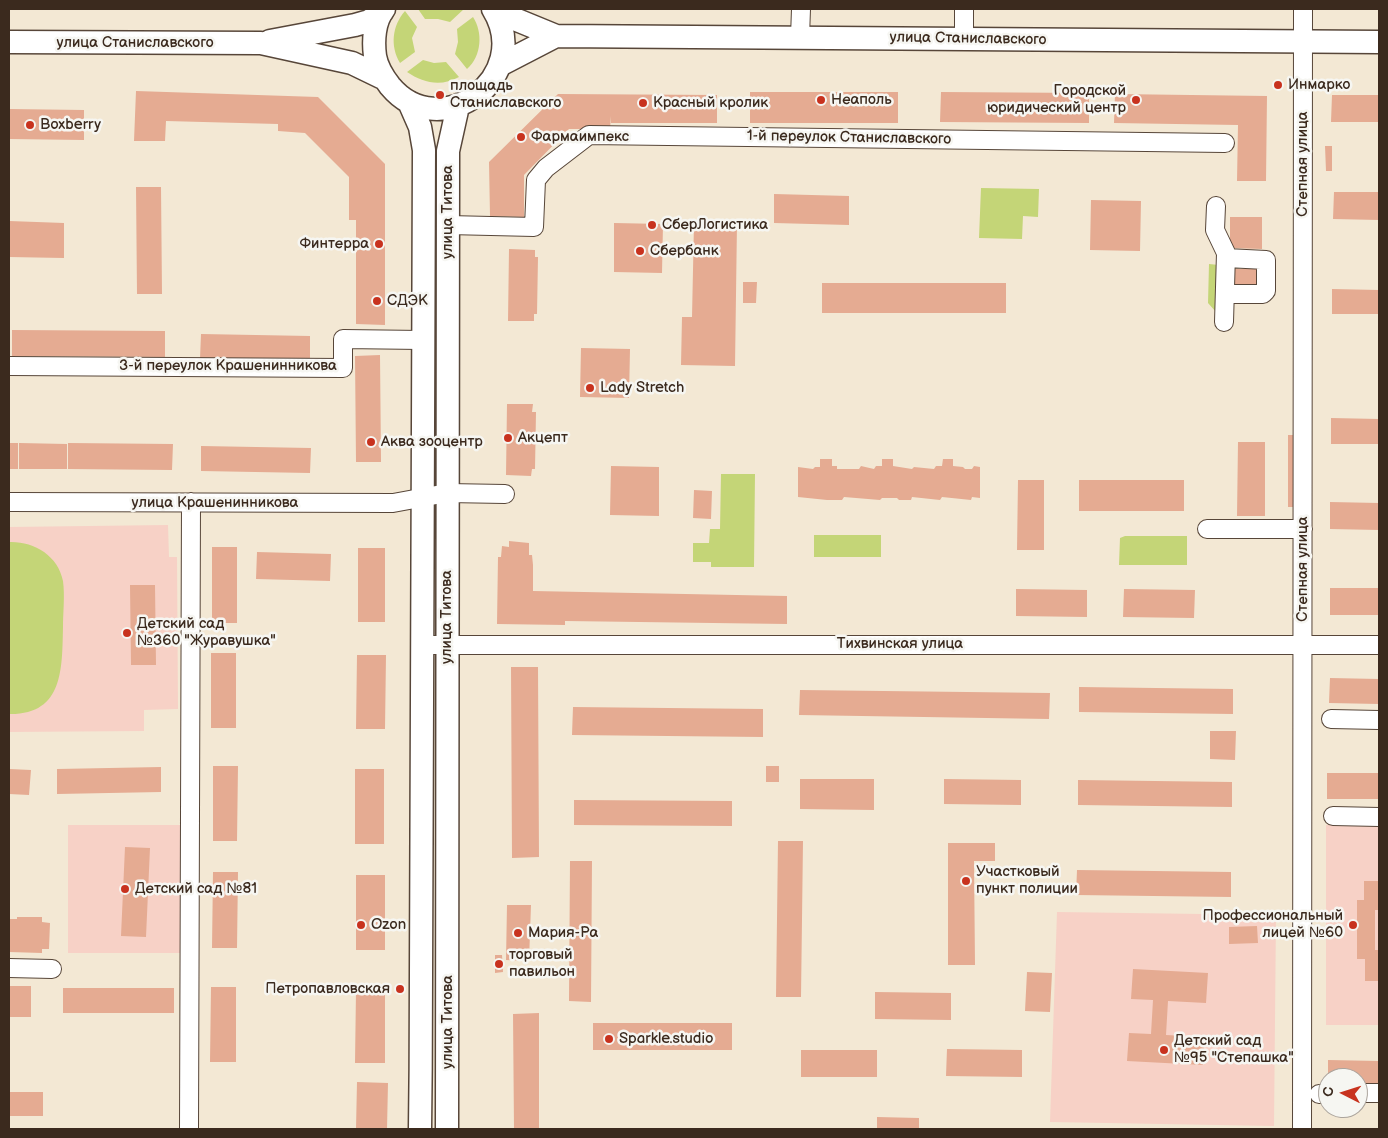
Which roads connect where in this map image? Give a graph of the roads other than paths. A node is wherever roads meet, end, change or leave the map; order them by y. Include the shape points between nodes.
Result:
1 (801, 9) edge
2 (964, 9) edge
3 (1303, 9) edge
4 (383, 10) edge
5 (494, 10) edge
6 (556, 36) junction
7 (800, 37) junction
8 (964, 38) junction
9 (9, 42) edge
10 (1303, 42) junction
11 (1379, 42) edge
12 (261, 43) junction
13 (500, 65) junction
14 (383, 78) junction
15 (409, 102) junction
16 (458, 106) junction
17 (1226, 143) dead end
18 (1216, 206) dead end
19 (448, 225) junction
20 (1226, 258) junction
21 (1225, 294) junction
22 (1224, 322) dead end
23 (422, 340) junction
24 (9, 366) edge
25 (447, 493) junction
26 (505, 494) dead end
27 (421, 498) junction
28 (9, 502) edge
29 (191, 502) junction
30 (1207, 529) dead end
31 (1303, 529) junction
32 (447, 645) junction
33 (1302, 645) junction
34 (1379, 645) edge
35 (422, 646) junction
36 (1331, 719) dead end
37 (1379, 720) edge
38 (1333, 816) dead end
39 (1379, 817) edge
40 (9, 968) edge
41 (52, 969) dead end
42 (189, 1129) edge
43 (420, 1129) edge
44 (447, 1129) edge
45 (1302, 1129) edge

1 - 7 street
2 - 8 street
3 - 10 street, Степная улица
4 - 12 main road via 368,21 355,25
4 - 14 main road via 376,26 374,46 376,63
5 - 6 main road
5 - 13 main road via 503,38
6 - 7 main road, улица Станиславского
6 - 13 main road
7 - 8 main road, улица Станиславского
8 - 10 main road, улица Станиславского
9 - 12 main road, улица Станиславского
10 - 11 main road, улица Станиславского
10 - 31 street, Степная улица
12 - 14 main road via 352,62
13 - 16 main road via 489,85 476,98
14 - 15 main road
15 - 16 main road via 434,108
15 - 23 main road, улица Титова via 420,127 424,150
16 - 19 main road, улица Титова via 448,151
17 - 19 street, 1-й переулок Станиславского via 589,135 546,168 536,180 534,227
18 - 20 street via 1215,230 1225,248
19 - 25 main road, улица Титова
20 - 21 street
20 - 21 street via 1266,260 1266,291 1263,294
21 - 22 street
23 - 24 street, 3-й переулок Крашенинникова via 343,339 343,368
23 - 27 main road, улица Титова
25 - 26 street, улица Крашенинникова
25 - 27 street, улица Крашенинникова
25 - 32 main road, улица Титова
27 - 29 street, улица Крашенинникова via 393,503
27 - 35 main road, улица Титова
28 - 29 street, улица Крашенинникова
29 - 42 street
30 - 31 street
31 - 33 street, Степная улица
32 - 33 street, Тихвинская улица
32 - 35 street, Тихвинская улица
32 - 44 main road, улица Титова
33 - 34 street, Тихвинская улица
33 - 45 street, Степная улица
35 - 43 main road, улица Титова
36 - 37 street
38 - 39 street
40 - 41 street

